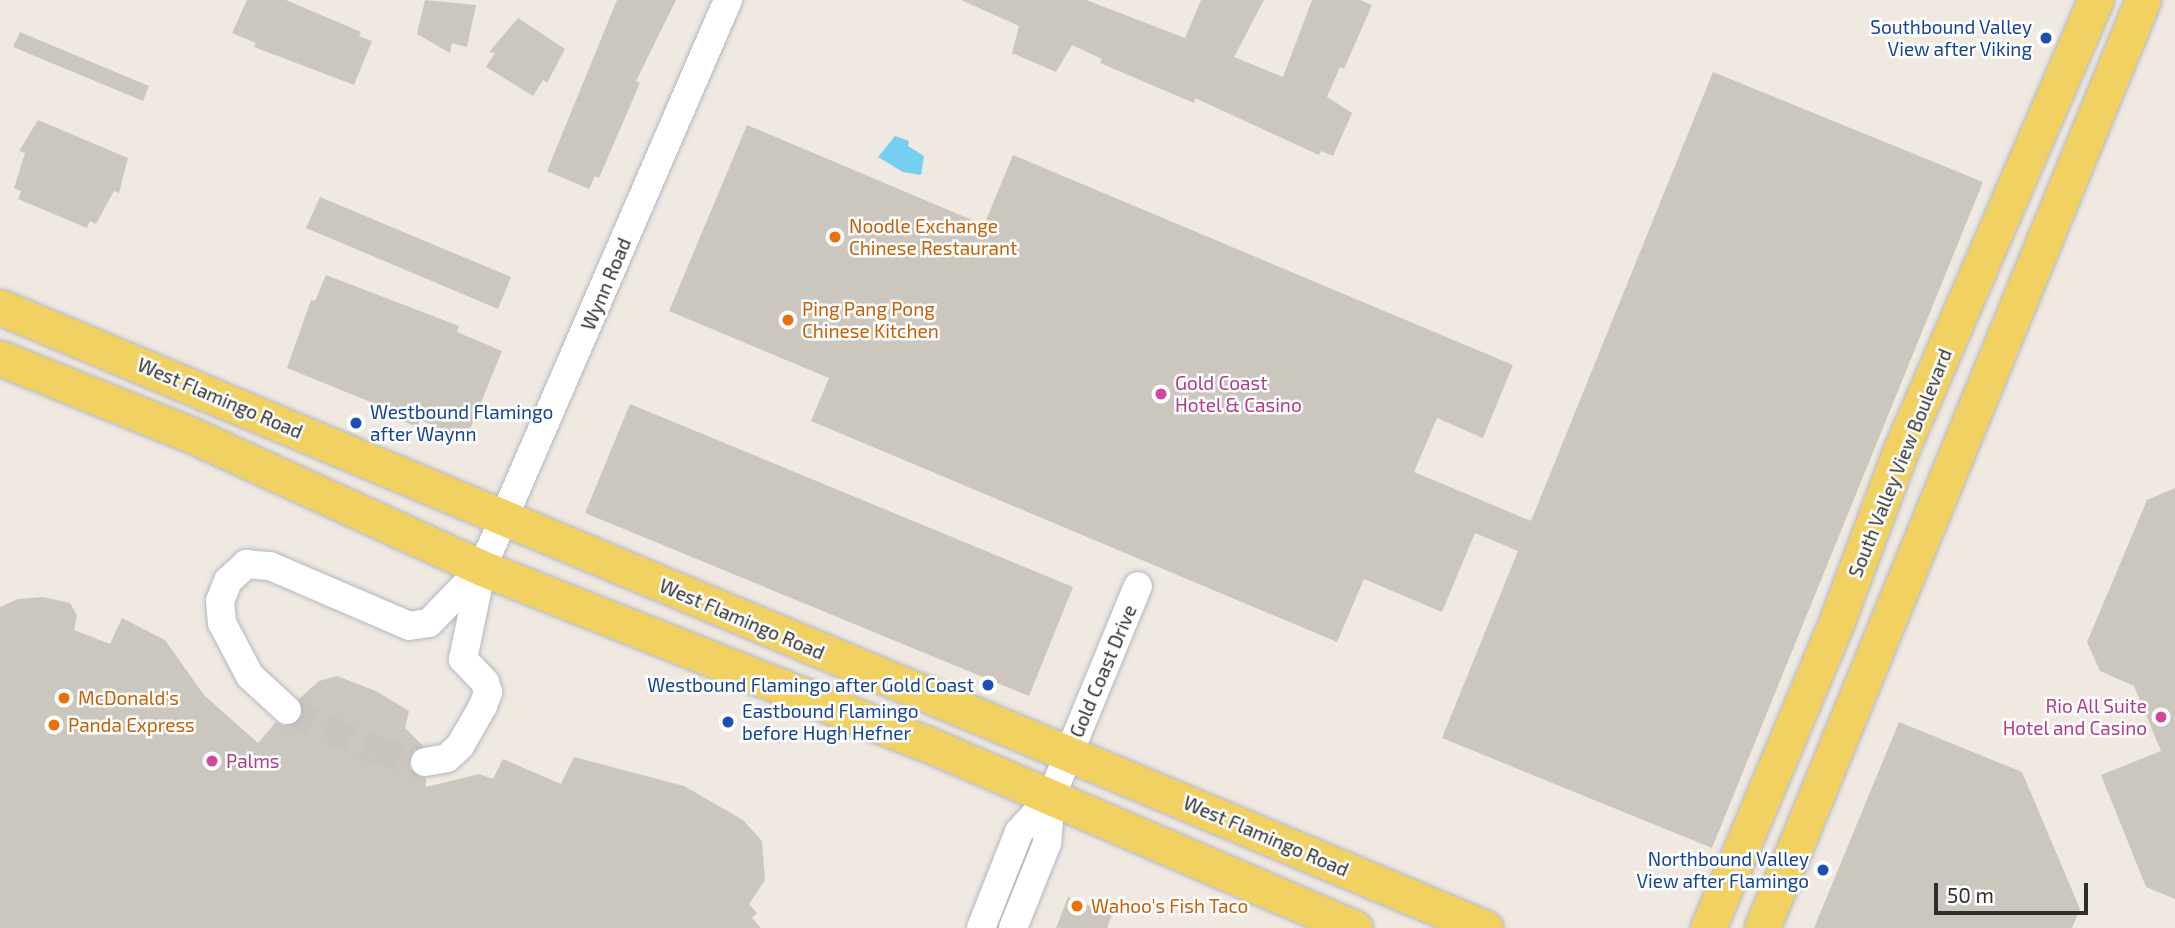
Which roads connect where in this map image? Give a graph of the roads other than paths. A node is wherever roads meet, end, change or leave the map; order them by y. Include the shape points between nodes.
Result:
1 (728, 0) edge
2 (2096, 0) edge
3 (2143, 0) edge
4 (2022, 176) junction
5 (2063, 194) junction
6 (0, 307) edge
7 (0, 332) edge
8 (65, 334) junction
9 (0, 358) edge
10 (505, 518) junction
11 (482, 568) junction
12 (1138, 586) dead end
13 (287, 710) tunnel mouth
14 (1068, 755) junction
15 (425, 762) tunnel mouth
16 (1052, 797) junction
17 (981, 928) edge
18 (1013, 928) edge
19 (1355, 928) edge
20 (1485, 928) edge
21 (1708, 928) edge
22 (1762, 928) edge

1 - 10 street, Wynn Road
2 - 4 main road, South Valley View Boulevard
3 - 5 main road
4 - 5 main road
4 - 21 main road, South Valley View Boulevard via 1900,452 1838,618
5 - 22 main road
6 - 8 main road, West Flamingo Road
7 - 8 main road
8 - 10 main road, West Flamingo Road
9 - 11 main road via 187,433
10 - 11 street, Wynn Road
10 - 14 main road, West Flamingo Road
11 - 13 street via 429,624 409,626 270,566 246,565 228,581 220,601 222,623 250,676
11 - 15 street via 463,659 485,682 488,692 460,746 447,758
11 - 16 main road
12 - 14 street, Gold Coast Drive
14 - 16 street, Gold Coast Drive
14 - 20 main road, West Flamingo Road
16 - 17 street via 1019,832
16 - 18 street via 1047,843
16 - 19 main road

